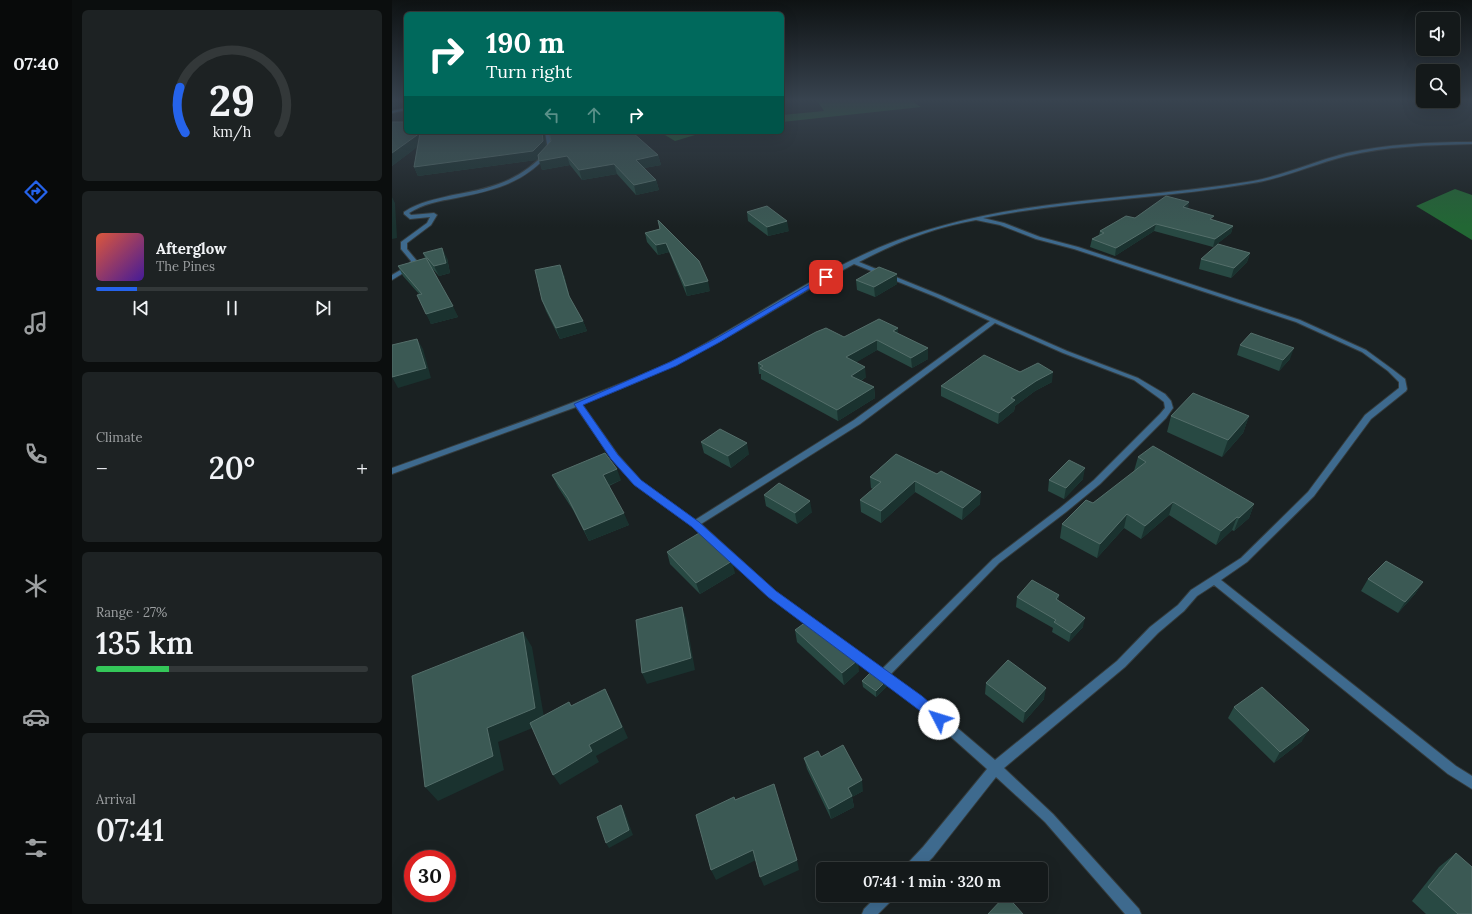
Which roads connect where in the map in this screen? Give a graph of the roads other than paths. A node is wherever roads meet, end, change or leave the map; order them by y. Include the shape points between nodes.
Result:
1 (549, 142) edge
2 (1472, 143) edge
3 (976, 218) junction
4 (854, 262) junction
5 (392, 278) edge
6 (993, 322) junction
7 (578, 404) junction
8 (392, 471) edge
9 (695, 524) junction
10 (1214, 580) junction
11 (883, 675) junction
12 (995, 768) junction
13 (1472, 783) edge
14 (919, 862) edge
15 (880, 902) edge
16 (869, 914) edge
17 (1134, 914) edge

1 - 5 street via 550,150 526,174 505,185 428,202 406,213 410,217 434,215 429,224 404,242 404,249 414,261 411,266
2 - 3 street via 1396,146 1331,159 1255,182 1147,197 1020,209
3 - 4 street via 927,231
3 - 10 street via 1002,224 1038,238 1076,248 1298,321 1364,351 1402,381 1403,389 1368,417 1310,494 1244,560
4 - 6 street via 938,296
4 - 7 street via 812,284 718,341 673,364
6 - 9 street via 857,422
6 - 11 street via 1136,379 1162,396 1169,408 1097,482 996,561
7 - 8 street
7 - 9 street via 615,457 638,483
9 - 11 street via 772,594
10 - 12 street via 1194,594 1154,630 1121,664
10 - 13 street via 1300,646 1452,770
11 - 12 street via 917,700
12 - 14 street
12 - 17 street via 1049,818
15 - 16 street

